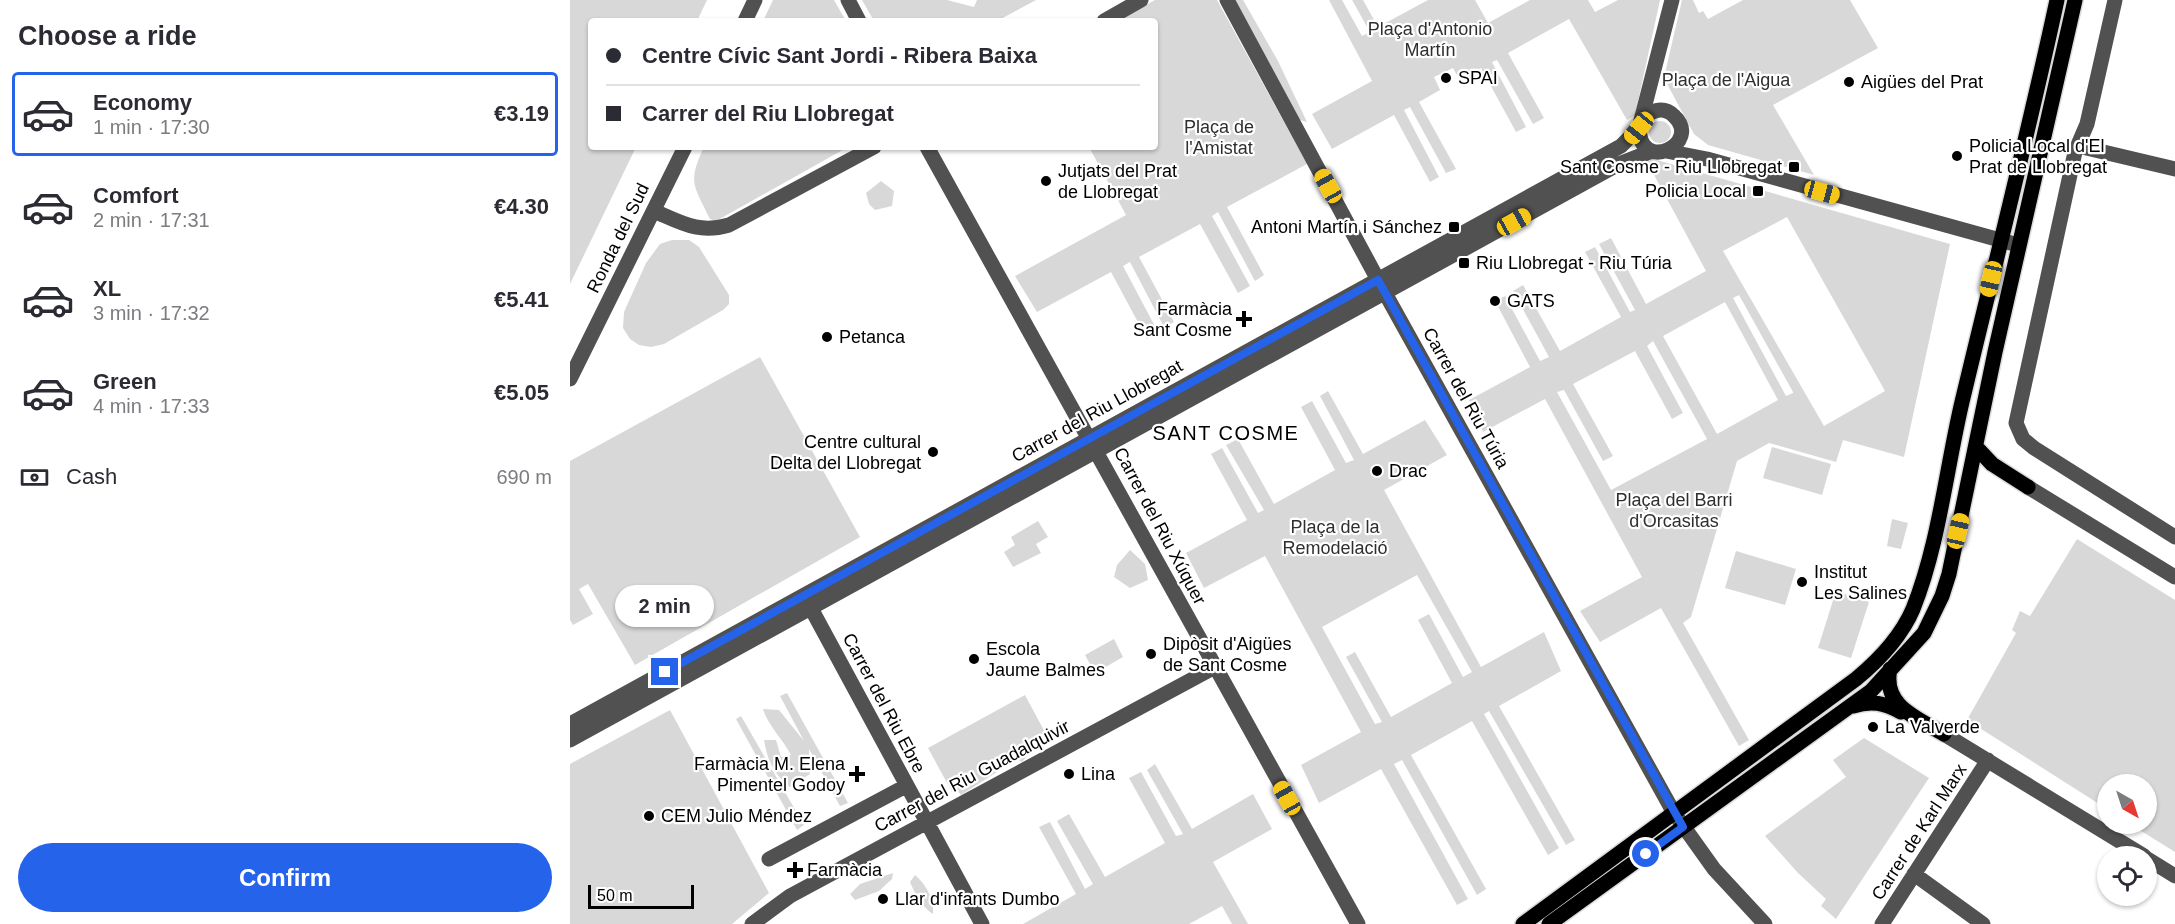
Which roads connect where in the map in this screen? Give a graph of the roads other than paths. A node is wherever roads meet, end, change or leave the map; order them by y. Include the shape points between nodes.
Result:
1 (755, 0) edge
2 (848, 0) edge
3 (1141, 0) edge
4 (1227, 0) edge
5 (1672, 0) edge
6 (2058, 0) edge
7 (2074, 0) edge
8 (2115, 0) edge
9 (746, 18) edge
10 (857, 18) edge
11 (1109, 18) edge
12 (1657, 66) junction
13 (1671, 113) junction
14 (1640, 125) junction
15 (1681, 130) junction
16 (2078, 146) junction
17 (684, 150) edge
18 (868, 150) edge
19 (929, 150) edge
20 (1659, 151) junction
21 (1707, 159) junction
22 (2175, 169) edge
23 (654, 211) junction
24 (2002, 241) junction
25 (2018, 245) junction
26 (1381, 286) junction
27 (570, 379) edge
28 (1094, 444) junction
29 (1976, 447) junction
30 (2028, 487) joint
31 (2175, 537) edge
32 (2175, 577) edge
33 (807, 602) junction
34 (1912, 612) junction
35 (1924, 633) junction
36 (1215, 667) junction
37 (1889, 673) junction
38 (1847, 708) junction
39 (570, 724) edge
40 (1944, 734) junction
41 (570, 740) edge
42 (1988, 760) junction
43 (906, 786) junction
44 (1674, 813) junction
45 (926, 823) junction
46 (1683, 827) junction
47 (2127, 846) edge
48 (770, 859) dead end
49 (2157, 865) edge
50 (1914, 874) junction
51 (2175, 876) edge
52 (752, 924) edge
53 (982, 924) edge
54 (1358, 924) edge
55 (1523, 924) edge
56 (1550, 924) edge
57 (1765, 924) edge
58 (1882, 924) edge
59 (1983, 924) edge

1 - 9 street
2 - 10 street
3 - 11 street
4 - 26 street, Carrer del Riu Túria
5 - 12 street
6 - 24 main road
7 - 25 main road
8 - 16 street via 2087,124
12 - 13 street via 1658,89
12 - 14 street
13 - 14 street via 1651,112
13 - 15 street
14 - 20 street via 1642,142
14 - 26 street, Carrer del Riu Llobregat via 1621,146
15 - 20 street via 1677,143
15 - 21 street via 1697,153
16 - 22 street
16 - 31 street via 2016,423 2018,431 2034,448
17 - 23 street, Ronda del Sud
18 - 23 street via 729,225 703,230
19 - 28 street, Carrer del Riu Xúquer
20 - 21 street
20 - 26 street, Carrer del Riu Llobregat via 1619,164
21 - 24 street
23 - 27 street, Ronda del Sud
24 - 25 street
24 - 34 main road via 1930,552
25 - 29 main road
26 - 28 street, Carrer del Riu Llobregat
26 - 44 street, Carrer del Riu Túria
28 - 33 street, Carrer del Riu Llobregat
28 - 36 street, Carrer del Riu Xúquer
29 - 30 main road via 1992,464
29 - 35 main road via 1949,574
30 - 32 street
33 - 39 street, Carrer del Riu Llobregat
33 - 41 street, Carrer del Riu Llobregat
33 - 43 street, Carrer del Riu Ebre
34 - 37 main road
34 - 44 main road via 1873,665
35 - 37 main road
35 - 40 main road via 1897,687 1908,703
36 - 45 street, Carrer del Riu Guadalquivir
36 - 54 street, Carrer del Riu Xúquer
37 - 38 main road
37 - 40 main road via 1888,690 1895,701
38 - 40 main road via 1881,702
38 - 46 main road
40 - 42 street
42 - 47 street
42 - 50 street, Carrer de Karl Marx
43 - 45 street, Carrer del Riu Ebre
43 - 48 street
44 - 46 street, Carrer del Riu Túria
44 - 55 main road
45 - 52 street, Carrer del Riu Guadalquivir via 790,896
45 - 53 street, Carrer del Riu Ebre
46 - 56 main road
46 - 57 street, Carrer del Riu Túria via 1714,869
49 - 51 street
50 - 58 street, Carrer de Karl Marx
50 - 59 street

